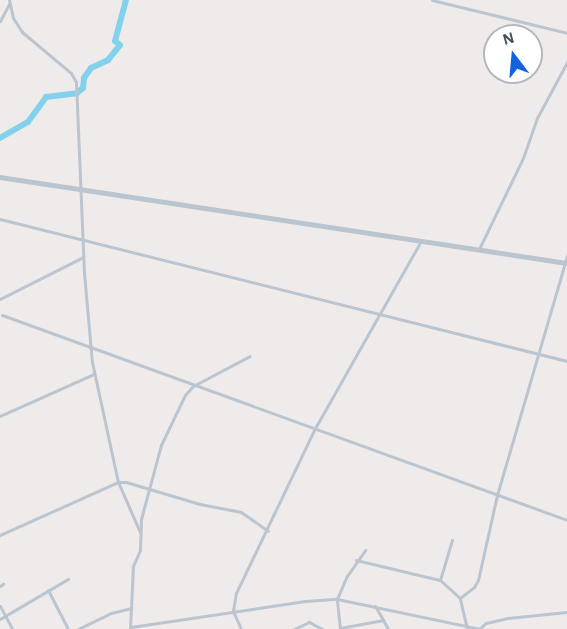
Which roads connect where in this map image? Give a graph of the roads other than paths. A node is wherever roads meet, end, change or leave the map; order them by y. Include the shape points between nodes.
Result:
1 (432, 0) edge
2 (9, 1) edge
3 (0, 21) edge
4 (567, 33) edge
5 (567, 62) edge
6 (0, 177) edge
7 (81, 189) junction
8 (0, 219) edge
9 (421, 241) junction
10 (83, 242) junction
11 (479, 249) junction
12 (567, 255) edge
13 (83, 257) junction
14 (566, 262) edge
15 (0, 299) edge
16 (379, 314) junction
17 (2, 315) dead end
18 (90, 348) junction
19 (538, 354) junction
20 (250, 356) dead end
21 (567, 361) edge
22 (94, 374) junction
23 (193, 386) junction
24 (0, 416) edge
25 (315, 430) junction
26 (118, 482) junction
27 (149, 489) junction
28 (497, 495) junction
29 (567, 520) edge
30 (268, 531) junction
31 (140, 532) junction
32 (0, 535) edge
33 (452, 540) dead end
34 (364, 550) dead end
35 (356, 560) junction
36 (68, 579) dead end
37 (440, 580) junction
38 (48, 590) junction
39 (460, 598) junction
40 (337, 599) junction
41 (0, 606) edge
42 (375, 606) junction
43 (131, 608) junction
44 (233, 611) junction
45 (567, 612) edge
46 (6, 616) junction
47 (0, 619) edge
48 (383, 620) junction
49 (467, 627) edge
50 (130, 628) edge
51 (12, 629) edge
52 (68, 629) edge
53 (78, 629) edge
54 (242, 629) edge
55 (294, 629) edge
56 (322, 629) edge
57 (340, 629) edge
58 (388, 629) edge
59 (479, 629) edge

1 - 4 street
2 - 3 street
2 - 7 street via 22,32 71,73 76,82
5 - 11 street via 533,127 523,158
6 - 7 street
7 - 9 street
7 - 10 street
8 - 10 street
9 - 11 street
9 - 16 street
10 - 13 street
10 - 16 street
11 - 14 street
12 - 14 street
13 - 15 street
13 - 18 street
14 - 19 street
16 - 19 street
16 - 25 street
17 - 18 street
18 - 22 street
18 - 23 street
19 - 21 street
19 - 28 street
20 - 23 street
22 - 24 street
22 - 26 street
23 - 25 street
23 - 27 street via 184,395 161,445
25 - 28 street
25 - 30 street
26 - 27 street
26 - 31 street
26 - 32 street
27 - 30 street via 241,512
27 - 31 street
28 - 29 street
28 - 39 street via 477,580
30 - 44 street via 236,593
31 - 43 street
33 - 37 street
34 - 35 street
35 - 37 street
35 - 40 street
36 - 38 street
37 - 39 street
38 - 46 street
38 - 52 street
39 - 49 street
40 - 42 street
40 - 44 street
40 - 57 street
41 - 46 street
42 - 48 street
42 - 49 street
43 - 50 street
43 - 53 street
44 - 50 street
44 - 54 street
45 - 59 street via 508,618 486,623
46 - 47 street
46 - 51 street
48 - 57 street
48 - 58 street
49 - 59 street
55 - 56 street via 309,622

